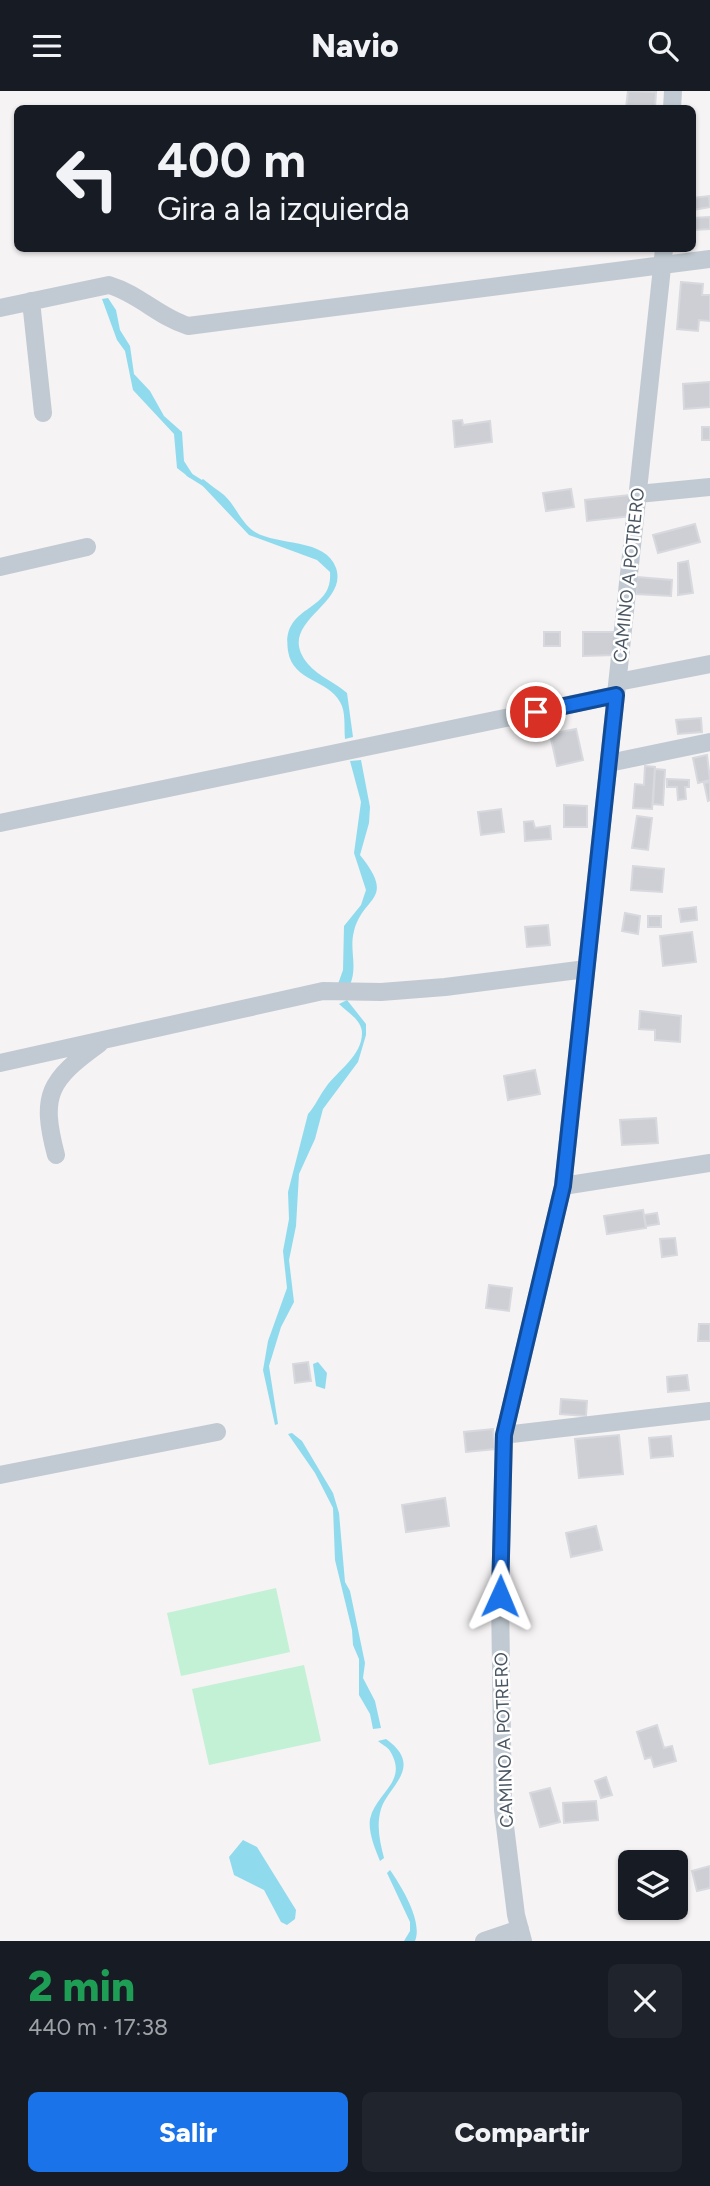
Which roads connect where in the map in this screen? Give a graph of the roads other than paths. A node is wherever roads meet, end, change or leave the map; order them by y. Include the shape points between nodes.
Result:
1 (664, 252) edge
2 (710, 259) edge
3 (662, 267) junction
4 (31, 301) junction
5 (0, 308) edge
6 (43, 413) dead end
7 (710, 487) edge
8 (638, 495) junction
9 (87, 547) dead end
10 (0, 568) edge
11 (710, 664) edge
12 (617, 688) junction
13 (710, 742) edge
14 (609, 763) junction
15 (0, 823) edge
16 (586, 969) junction
17 (105, 1040) junction
18 (0, 1063) edge
19 (56, 1155) dead end
20 (710, 1163) edge
21 (563, 1186) junction
22 (710, 1411) edge
23 (217, 1432) dead end
24 (504, 1435) junction
25 (0, 1475) edge
26 (521, 1935) edge
27 (484, 1941) edge

1 - 3 street, CAMINO A POTRERO
2 - 3 street
3 - 4 street via 188,326 109,285
3 - 8 street, CAMINO A POTRERO
4 - 5 street
4 - 6 street
7 - 8 street
8 - 12 street, CAMINO A POTRERO
9 - 10 street
11 - 12 street
12 - 14 street, CAMINO A POTRERO
12 - 15 street
13 - 14 street
14 - 16 street, CAMINO A POTRERO
16 - 17 street via 445,987 323,992
16 - 21 street, CAMINO A POTRERO
17 - 18 street
17 - 19 street via 60,1077 49,1097 47,1122
20 - 21 street
21 - 24 street, CAMINO A POTRERO
22 - 24 street
23 - 25 street
24 - 26 street, CAMINO A POTRERO via 500,1596 503,1810
26 - 27 street

